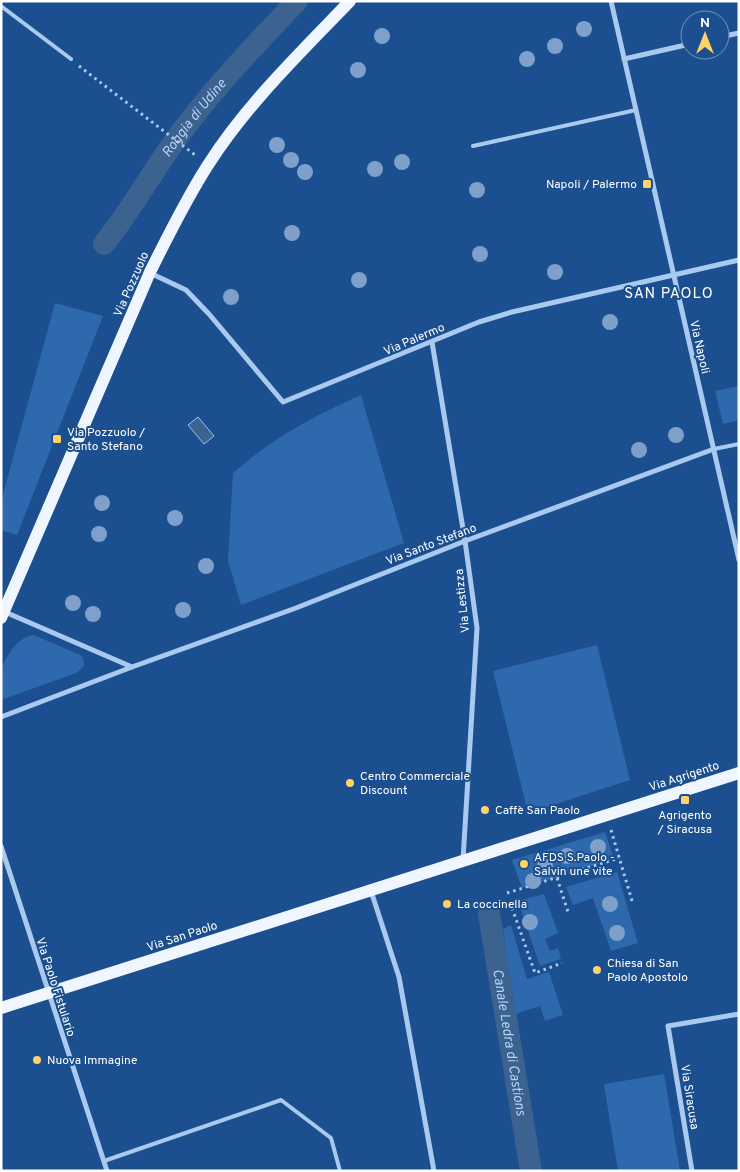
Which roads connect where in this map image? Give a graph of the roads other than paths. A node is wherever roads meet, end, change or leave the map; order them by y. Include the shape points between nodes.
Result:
1 (350, 1) edge
2 (611, 1) edge
3 (1, 6) edge
4 (680, 46) edge
5 (71, 59) road end
6 (624, 59) junction
7 (636, 110) junction
8 (473, 146) dead end
9 (739, 260) edge
10 (150, 272) junction
11 (674, 275) junction
12 (432, 342) junction
13 (739, 444) edge
14 (714, 450) junction
15 (465, 541) junction
16 (739, 560) edge
17 (3, 615) edge
18 (132, 667) junction
19 (1, 717) edge
20 (739, 773) edge
21 (637, 805) joint
22 (1, 846) edge
23 (463, 861) junction
24 (371, 890) junction
25 (48, 994) junction
26 (1, 1008) edge
27 (739, 1014) edge
28 (104, 1161) junction
29 (107, 1171) edge
30 (340, 1171) edge
31 (434, 1171) edge
32 (692, 1171) edge

1 - 10 main road, Via Pozzuolo via 267,87 208,164
2 - 6 street, Via Napoli
3 - 5 lane
4 - 6 street
6 - 7 street, Via Napoli
7 - 8 lane
7 - 11 street, Via Napoli
9 - 11 street, Via Palermo
10 - 12 street, Via Palermo via 186,290 283,402
10 - 17 main road, Via Pozzuolo
11 - 12 street, Via Palermo via 512,312
11 - 14 street, Via Napoli
12 - 15 street, Via Lestizza
13 - 14 lane, Via Santo Stefano
14 - 15 street, Via Santo Stefano
14 - 16 street, Via Napoli
15 - 18 street, Via Santo Stefano via 296,608
15 - 23 street, Via Lestizza via 477,628
17 - 18 street
18 - 19 street, Via Santo Stefano
20 - 21 main road, Via Agrigento
21 - 23 main road, Via San Paolo
22 - 25 street, Via Paolo Fistulario
23 - 24 main road, Via San Paolo
24 - 25 main road, Via San Paolo
24 - 31 street via 399,977
25 - 26 main road, Via San Paolo
25 - 28 street, Via Paolo Fistulario
27 - 32 street, Via Siracusa via 668,1026
28 - 29 street, Via Paolo Fistulario
28 - 30 lane via 281,1100 331,1138

